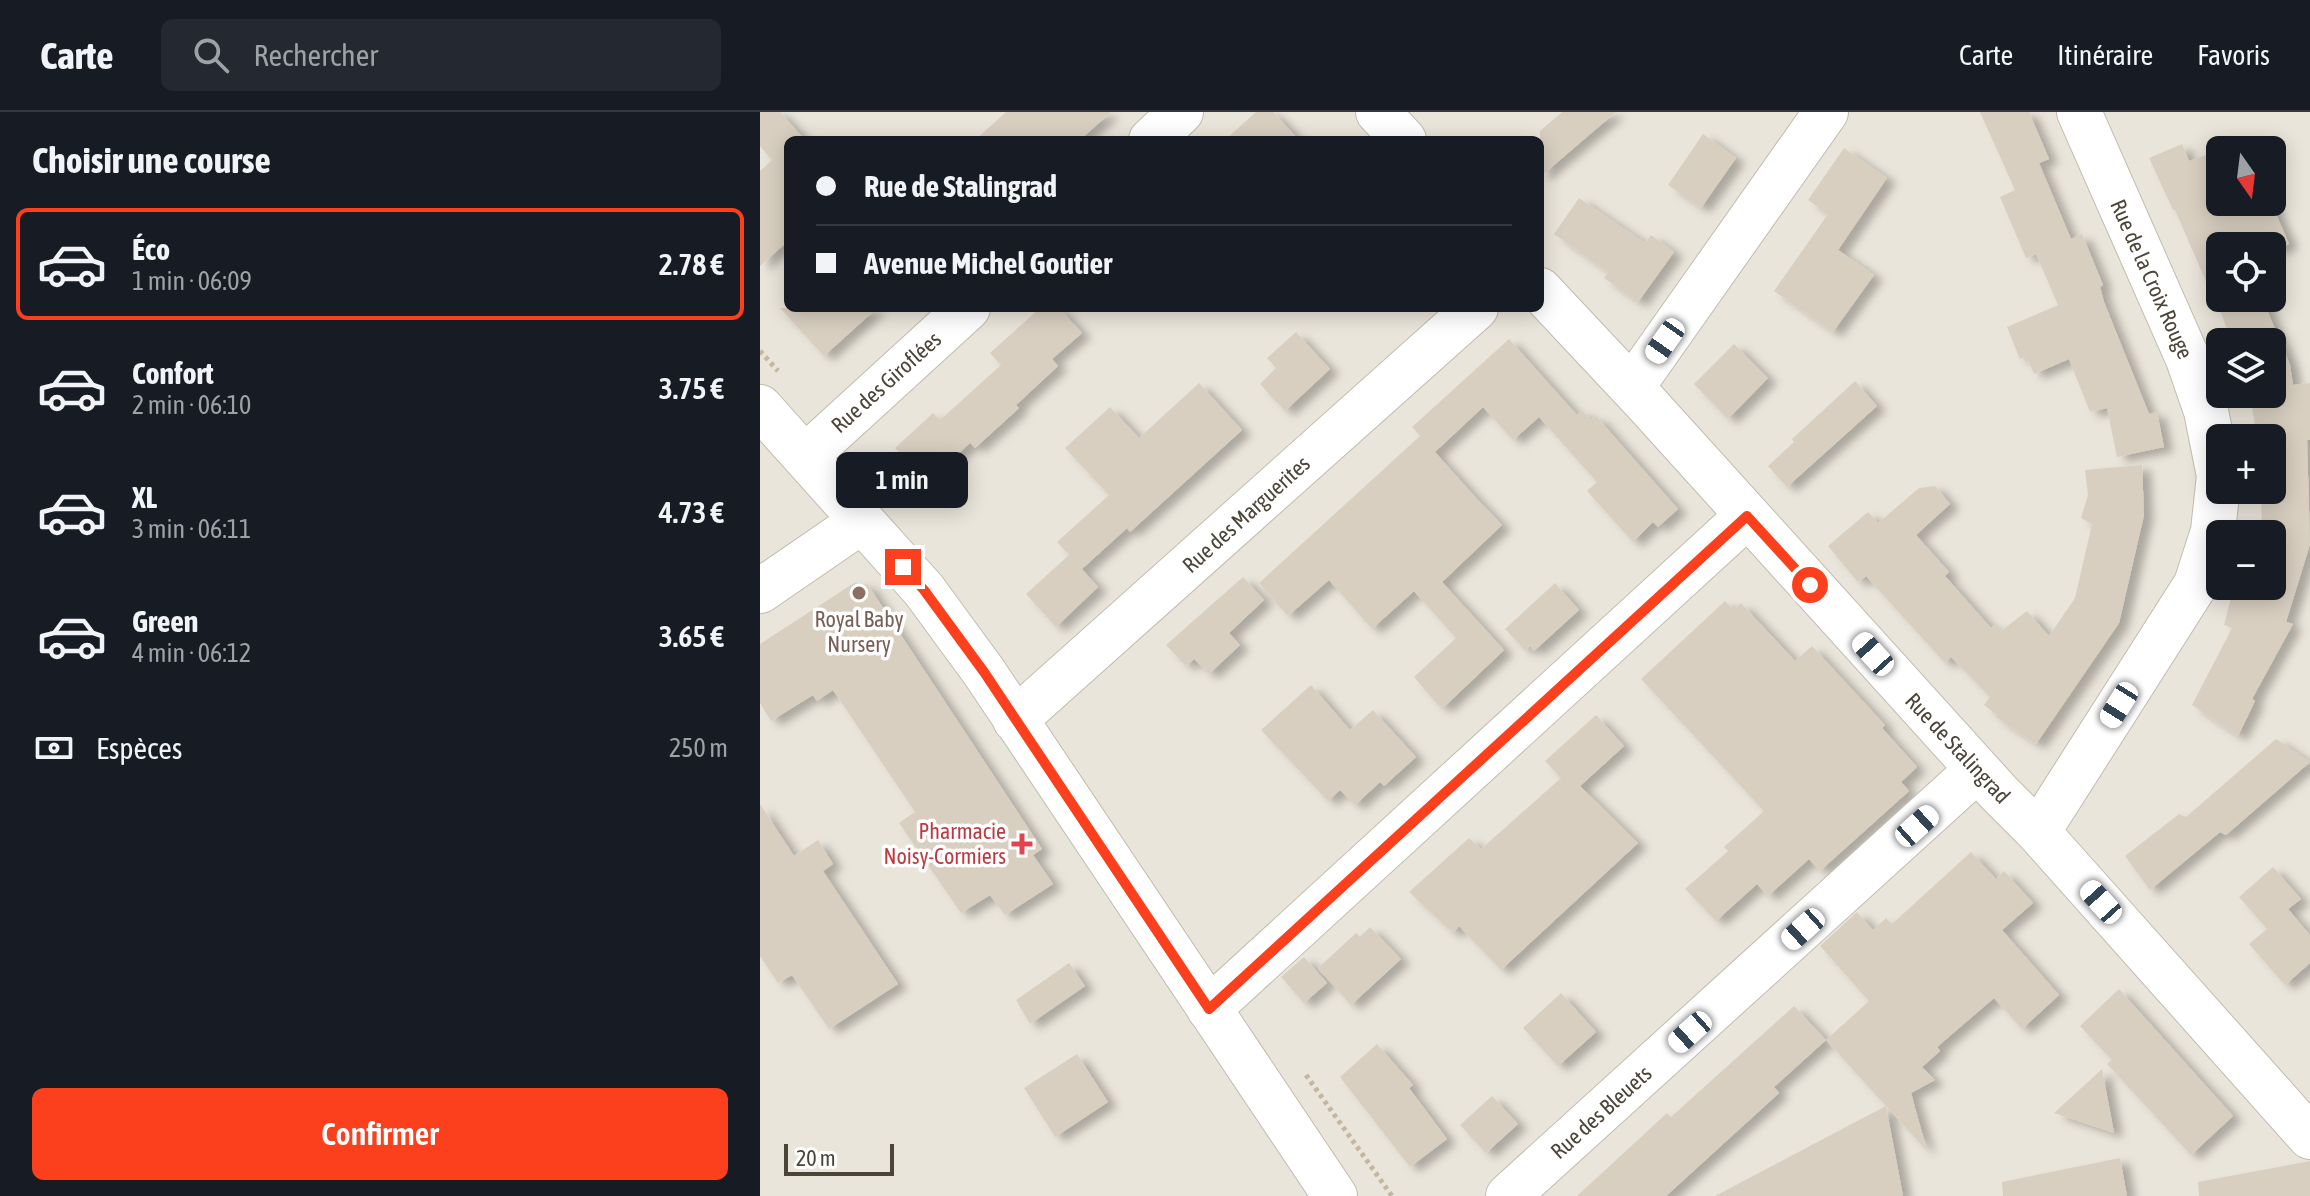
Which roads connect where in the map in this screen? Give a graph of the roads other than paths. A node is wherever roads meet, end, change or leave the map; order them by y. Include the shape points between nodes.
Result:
1 (1181, 112) edge
2 (1378, 112) edge
3 (1826, 112) edge
4 (2079, 112) edge
5 (1155, 136) edge
6 (1400, 136) edge
7 (1544, 294) edge
8 (964, 312) edge
9 (1472, 312) edge
10 (1632, 387) junction
11 (760, 407) edge
12 (805, 457) junction
13 (1747, 516) junction
14 (862, 521) junction
15 (760, 591) edge
16 (1015, 720) junction
17 (1977, 770) junction
18 (2038, 832) junction
19 (1209, 1009) junction
20 (2310, 1137) edge
21 (1335, 1196) edge
22 (1508, 1196) edge

1 - 5 street
2 - 6 street
3 - 10 street
4 - 18 street, Rue de la Croix Rouge via 2188,359 2206,411 2219,476 2213,531 2196,584
7 - 10 street, Rue de Stalingrad
8 - 12 street, Rue des Giroflées
9 - 16 street, Rue des Marguerites
10 - 13 street, Rue de Stalingrad
11 - 12 street
12 - 14 street
13 - 17 street, Rue de Stalingrad
13 - 19 street
14 - 15 street
14 - 16 street via 924,590
16 - 19 street
17 - 18 street, Rue de Stalingrad
17 - 22 street, Rue des Bleuets
18 - 20 street, Rue de Stalingrad
19 - 21 street

